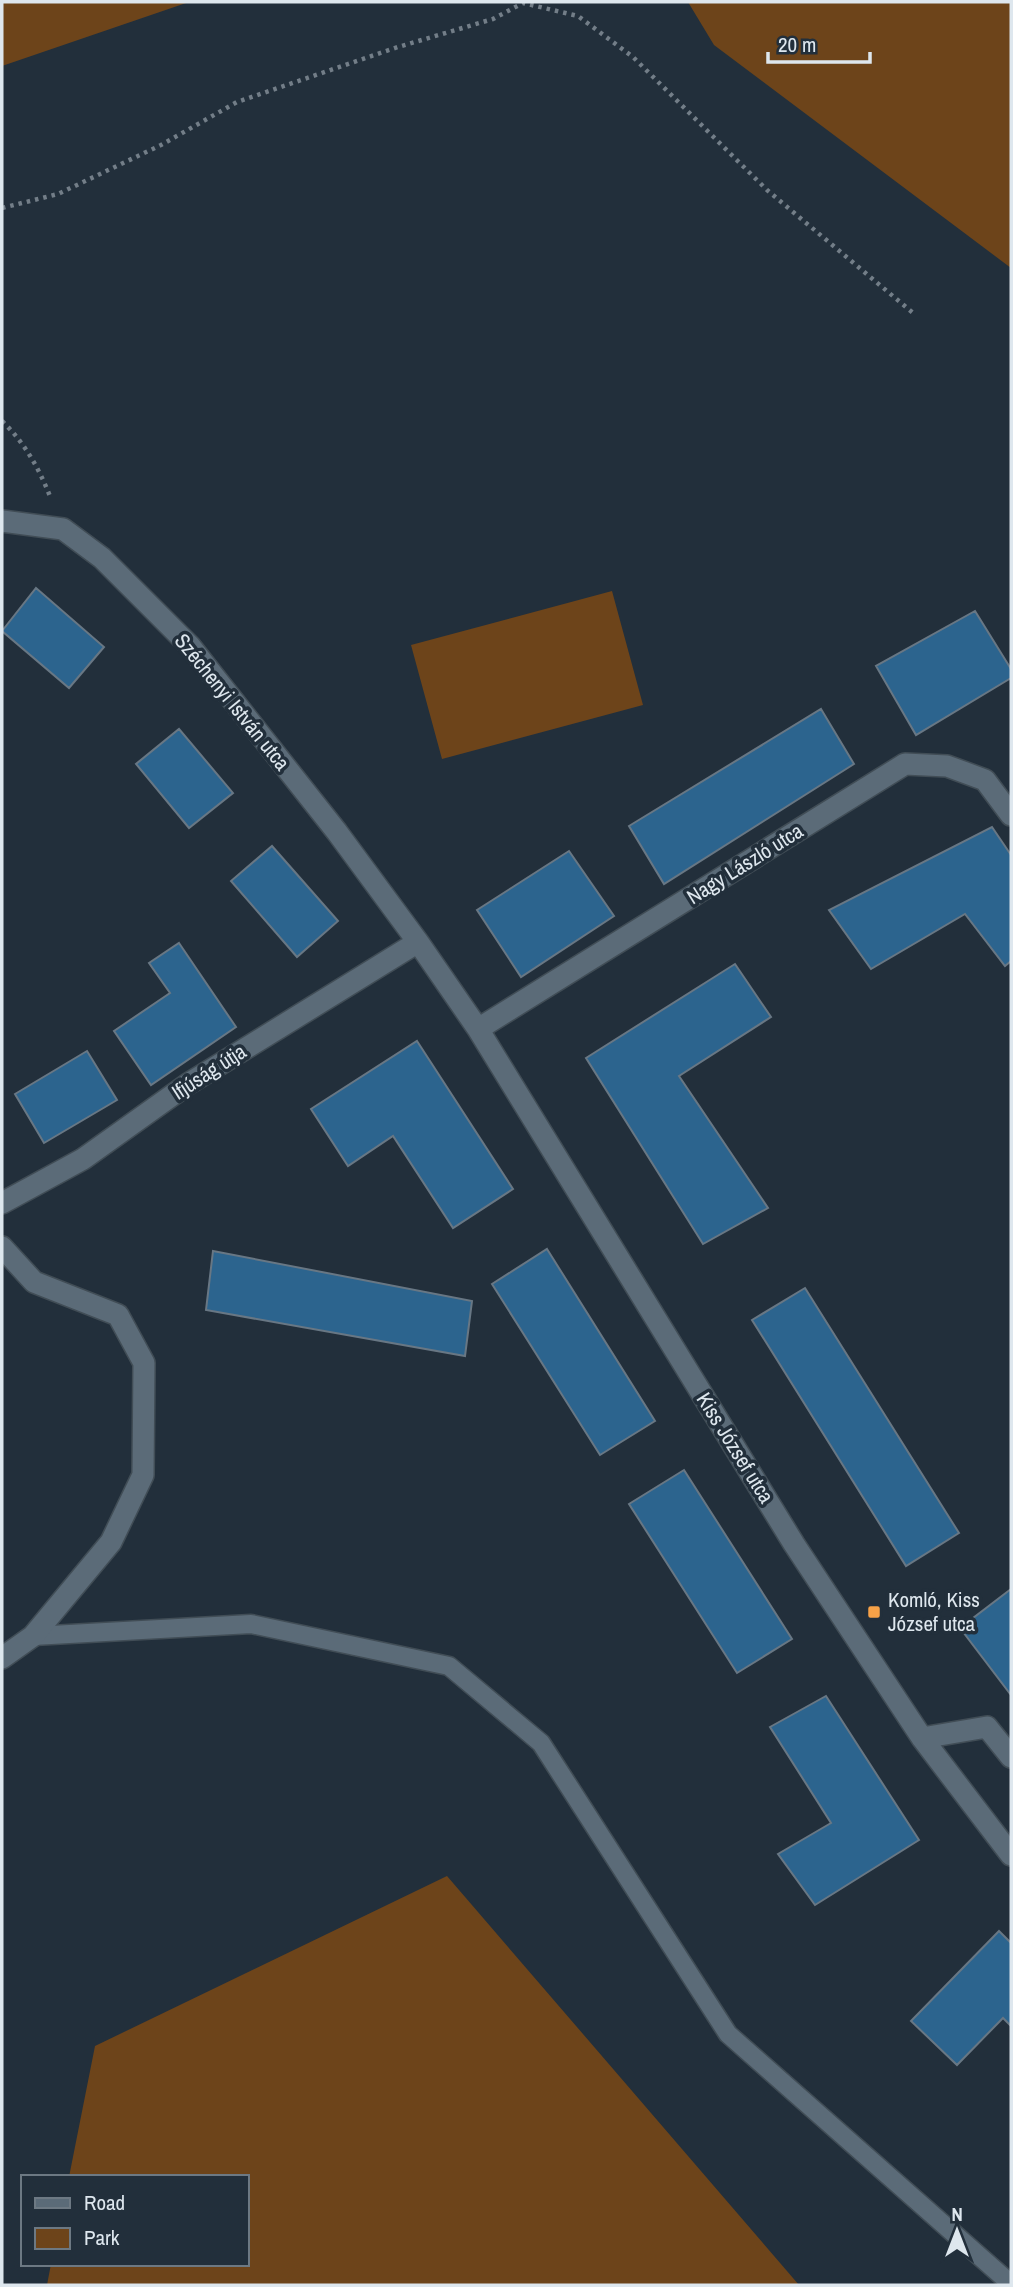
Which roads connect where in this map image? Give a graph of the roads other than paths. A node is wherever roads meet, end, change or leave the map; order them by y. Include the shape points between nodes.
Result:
1 (2, 521) edge
2 (1011, 815) edge
3 (418, 942) junction
4 (478, 1029) junction
5 (2, 1203) edge
6 (2, 1247) edge
7 (33, 1636) junction
8 (2, 1658) edge
9 (922, 1738) junction
10 (1011, 1757) edge
11 (1011, 1855) edge
12 (1011, 2284) edge

1 - 3 street, Széchenyi István utca via 63,530 102,558 190,646
2 - 4 street, Nagy László utca via 985,780 947,766 905,764
3 - 4 street, Széchenyi István utca
3 - 5 street, Ifjúság útja via 188,1084 83,1159
4 - 9 street, Kiss József utca via 794,1544
6 - 7 street via 34,1282 118,1315 144,1363 143,1475 111,1542
7 - 8 street
7 - 12 lane via 251,1624 449,1666 541,1743 728,2034
9 - 10 street via 987,1727
9 - 11 street, Kiss József utca

